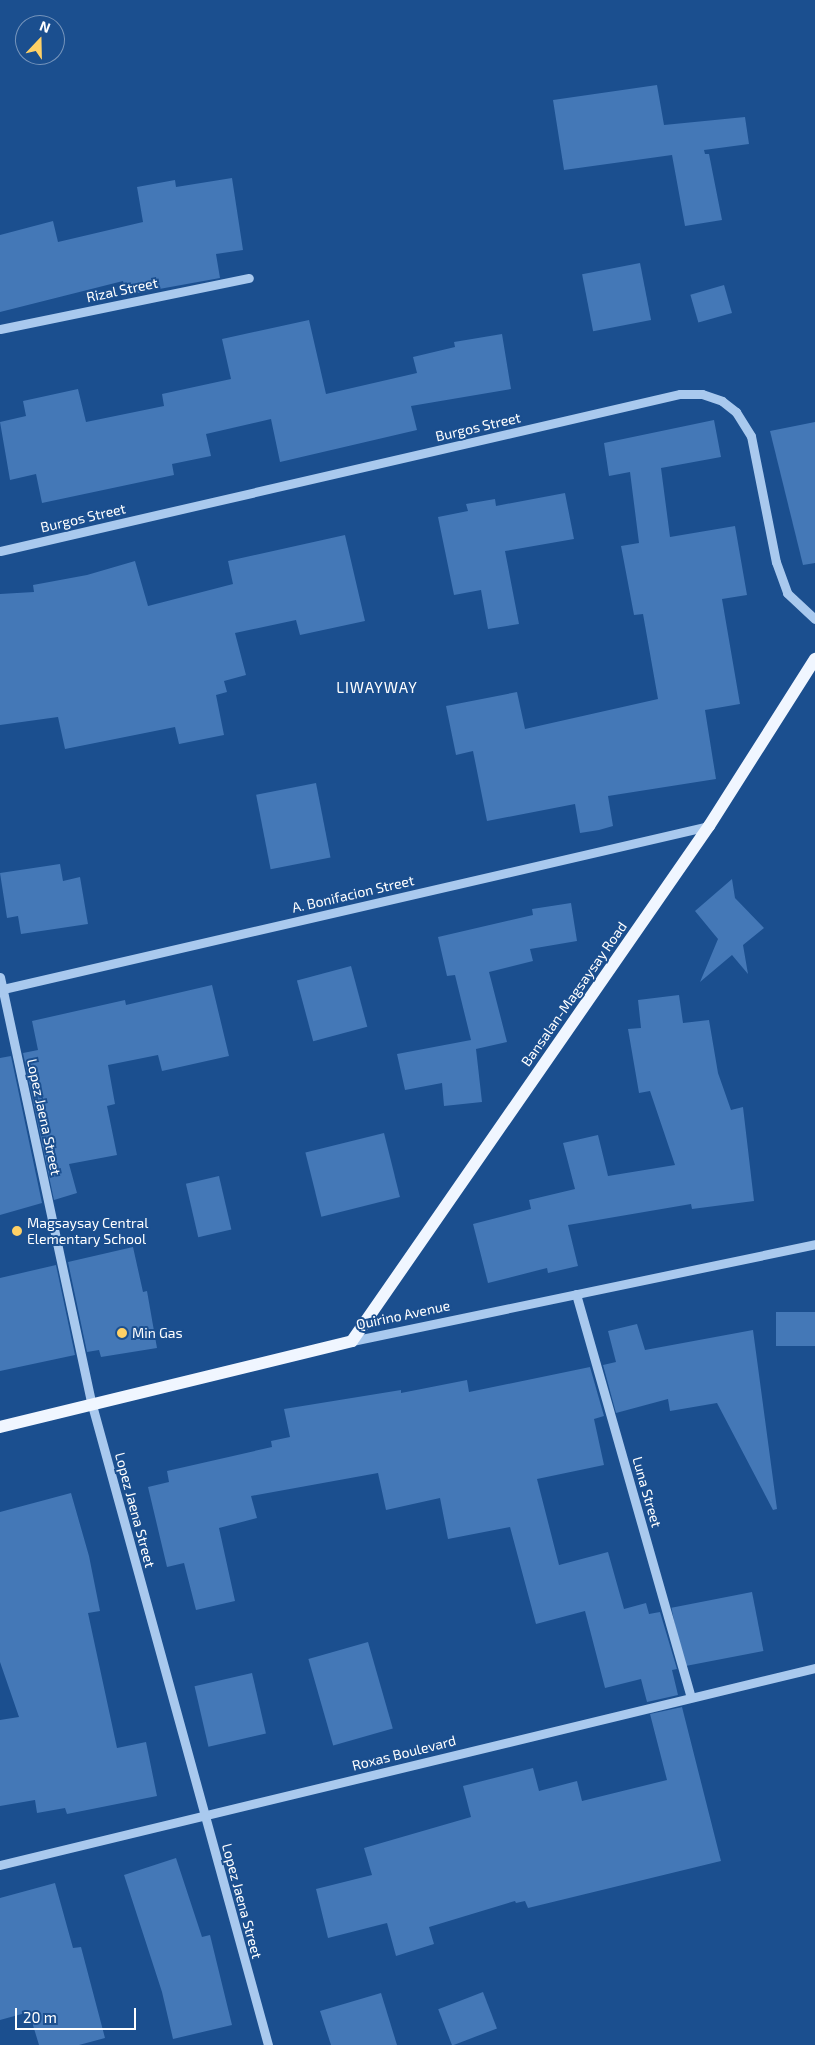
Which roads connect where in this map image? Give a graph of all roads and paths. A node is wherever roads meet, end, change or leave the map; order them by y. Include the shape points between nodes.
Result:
1 (250, 278) dead end
2 (0, 330) edge
3 (0, 551) edge
4 (815, 619) edge
5 (815, 659) edge
6 (709, 826) junction
7 (0, 977) edge
8 (3, 989) junction
9 (815, 1244) edge
10 (576, 1294) junction
11 (352, 1341) junction
12 (92, 1405) junction
13 (0, 1427) edge
14 (815, 1668) edge
15 (691, 1697) junction
16 (204, 1815) junction
17 (0, 1865) edge
18 (268, 2045) edge

1 - 2 street, Rizal Street
3 - 4 street, Burgos Street via 670,396 702,394 722,401 736,412 751,436 776,562 787,592
5 - 6 main road, Bansalan-Magsaysay Road
6 - 8 street, A. Bonifacion Street
6 - 11 main road, Bansalan-Magsaysay Road
7 - 8 street, Lopez Jaena Street
8 - 12 street, Lopez Jaena Street
9 - 10 street, Quirino Avenue
10 - 11 street, Quirino Avenue
10 - 15 street, Luna Street
11 - 12 main road, Quirino Avenue
12 - 13 main road, Quirino Avenue
12 - 16 street, Lopez Jaena Street
14 - 15 street, Roxas Boulevard
15 - 16 street, Roxas Boulevard
16 - 17 street, Roxas Boulevard
16 - 18 street, Lopez Jaena Street

